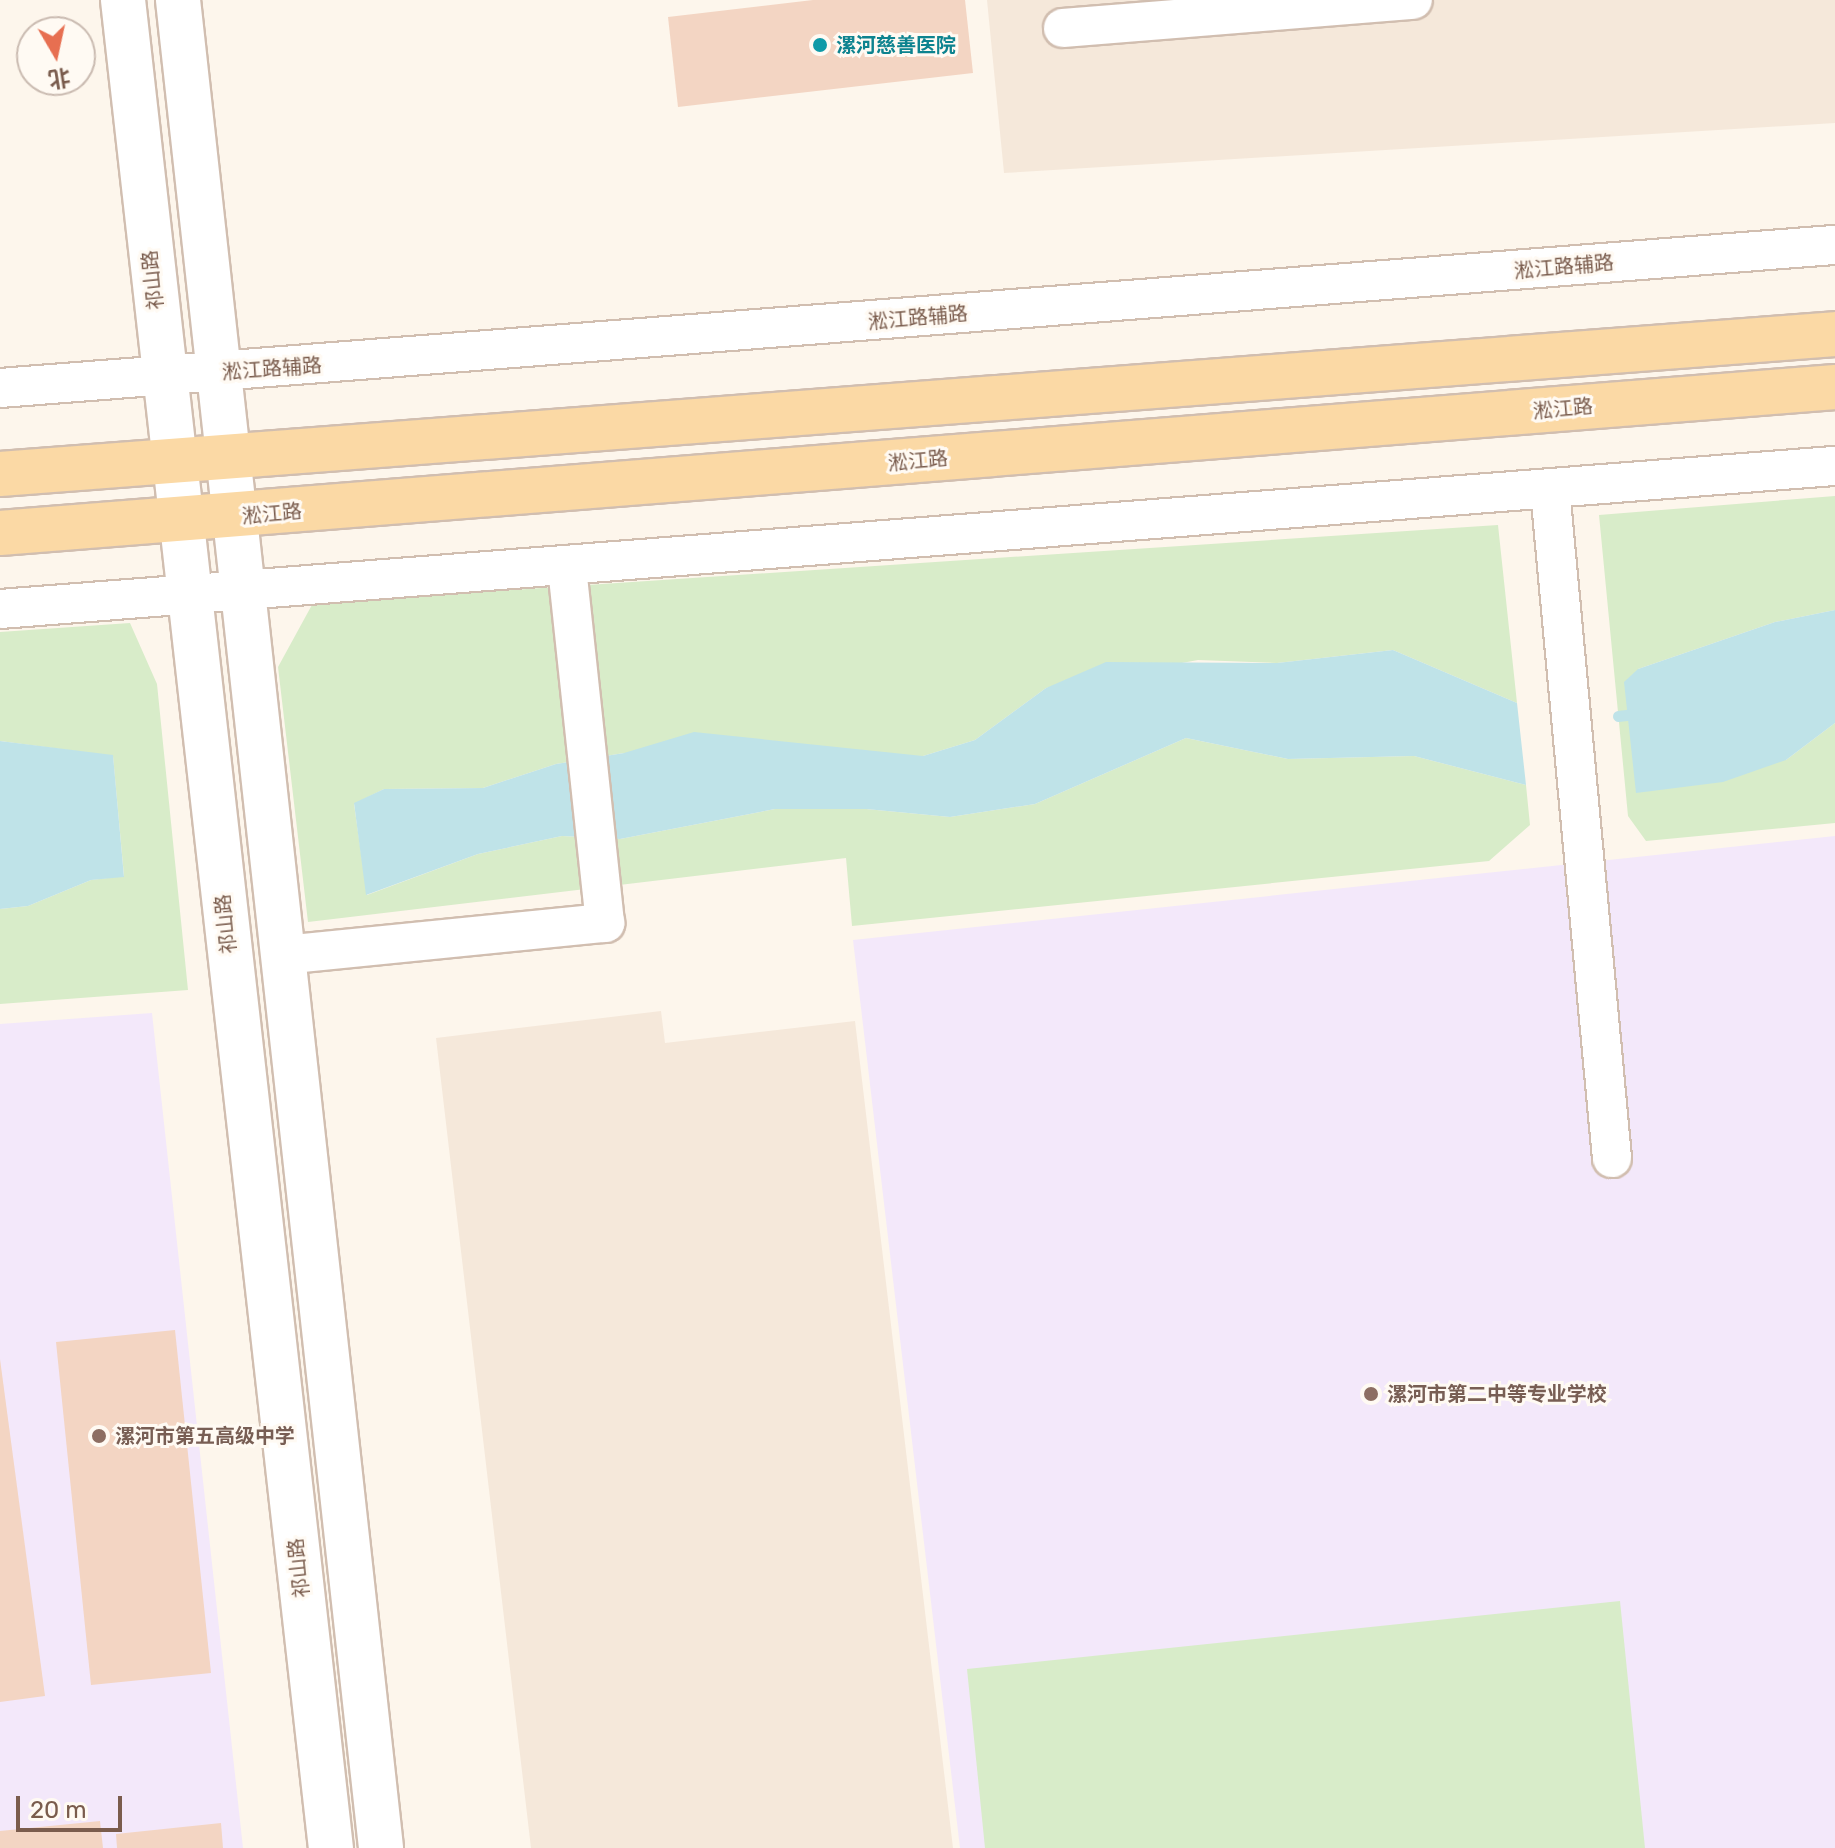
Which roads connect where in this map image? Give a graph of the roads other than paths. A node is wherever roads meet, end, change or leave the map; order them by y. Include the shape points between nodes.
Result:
1 (123, 0) edge
2 (178, 0) edge
3 (1413, 0) edge
4 (1063, 28) dead end
5 (1835, 245) edge
6 (1835, 334) edge
7 (220, 373) junction
8 (163, 376) junction
9 (1835, 387) edge
10 (0, 388) edge
11 (229, 455) junction
12 (173, 461) junction
13 (1835, 466) edge
14 (0, 474) edge
15 (1550, 490) junction
16 (235, 517) junction
17 (180, 520) junction
18 (0, 533) edge
19 (567, 565) junction
20 (243, 591) junction
21 (188, 594) junction
22 (0, 609) edge
23 (283, 955) junction
24 (1612, 1158) dead end
25 (331, 1848) edge
26 (381, 1848) edge

1 - 8 street, 祁山路
2 - 7 street
3 - 4 street
5 - 7 street, 淞江路辅路
6 - 11 main road
7 - 8 street, 淞江路辅路
7 - 11 street
8 - 10 street, 淞江路辅路
8 - 12 street, 祁山路
9 - 16 main road, 淞江路
11 - 12 main road
11 - 16 street
12 - 14 main road
12 - 17 street, 祁山路
13 - 15 street
15 - 19 street
15 - 24 street
16 - 17 main road, 淞江路
16 - 20 street
17 - 18 main road, 淞江路
17 - 21 street, 祁山路
19 - 20 street
19 - 23 street via 605,923
20 - 21 street
20 - 23 street
21 - 22 street
21 - 25 street, 祁山路
23 - 26 street

